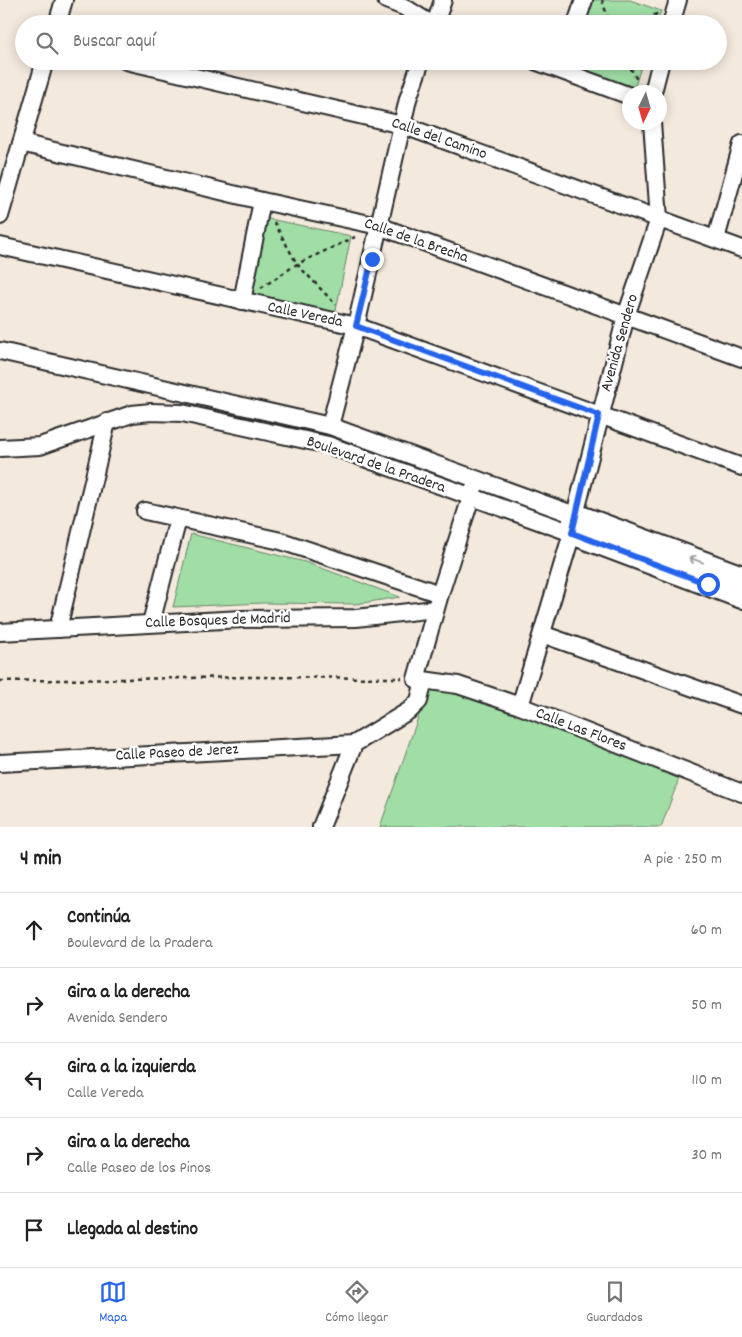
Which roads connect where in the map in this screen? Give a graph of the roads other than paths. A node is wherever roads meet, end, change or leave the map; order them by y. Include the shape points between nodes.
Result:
1 (64, 0) edge
2 (386, 0) edge
3 (443, 0) edge
4 (584, 0) edge
5 (675, 1) edge
6 (60, 15) edge
7 (418, 15) edge
8 (437, 15) edge
9 (579, 15) edge
10 (673, 15) edge
11 (42, 70) edge
12 (165, 70) edge
13 (418, 70) edge
14 (574, 70) edge
15 (655, 70) edge
16 (622, 85) edge
17 (645, 85) edge
18 (402, 125) junction
19 (653, 130) edge
20 (21, 143) junction
21 (742, 144) edge
22 (262, 201) junction
23 (0, 216) edge
24 (659, 219) junction
25 (379, 226) junction
26 (716, 239) junction
27 (0, 246) edge
28 (742, 249) edge
29 (242, 301) junction
30 (626, 316) junction
31 (356, 326) junction
32 (0, 351) edge
33 (742, 358) edge
34 (599, 415) junction
35 (107, 422) junction
36 (330, 426) junction
37 (0, 448) edge
38 (742, 467) edge
39 (477, 481) junction
40 (471, 498) junction
41 (144, 511) dead end
42 (178, 519) junction
43 (573, 524) junction
44 (742, 577) edge
45 (742, 597) edge
46 (438, 602) junction
47 (151, 623) junction
48 (58, 629) junction
49 (0, 632) edge
50 (542, 634) junction
51 (420, 679) junction
52 (742, 705) edge
53 (520, 706) junction
54 (354, 744) junction
55 (0, 762) edge
56 (742, 793) edge
57 (322, 827) edge

1 - 6 street
2 - 7 street
3 - 8 street
4 - 9 street
5 - 10 street
11 - 20 street
12 - 18 street, Calle del Camino
13 - 18 street
14 - 16 street
15 - 17 street
18 - 24 street, Calle del Camino
18 - 25 street
19 - 24 street, Avenida Sendero
20 - 22 street, Calle de la Brecha
20 - 23 street
21 - 26 street
22 - 25 street, Calle de la Brecha
22 - 29 street
24 - 26 street, Calle del Camino
24 - 30 street, Avenida Sendero
25 - 30 street, Calle de la Brecha
25 - 31 street
26 - 28 street, Calle del Camino
27 - 29 street, Calle Vereda
29 - 31 street, Calle Vereda
30 - 33 street, Calle de la Brecha
30 - 34 street, Avenida Sendero
31 - 34 street, Calle Vereda
31 - 36 street
32 - 36 street, Boulevard de la Pradera
34 - 38 street, Calle Vereda
34 - 43 street, Avenida Sendero
35 - 37 street, Boulevard de la Pradera via 40,446
35 - 40 street, Boulevard de la Pradera via 132,414 182,413 328,445
35 - 48 street
36 - 39 street, Boulevard de la Pradera
39 - 40 street
39 - 43 street, Boulevard de la Pradera
40 - 43 street, Boulevard de la Pradera
40 - 46 street
41 - 42 street
42 - 46 street via 281,541
42 - 47 street
44 -> 43 street, Boulevard de la Pradera
43 - 45 street, Boulevard de la Pradera
43 - 50 street, Avenida Sendero
46 - 47 street, Calle Bosques de Madrid via 356,618
46 - 51 street
47 - 48 street, Calle Bosques de Madrid
48 - 49 street, Calle Bosques de Madrid
50 - 52 street
50 - 53 street, Avenida Sendero
51 - 53 street, Calle Las Flores via 458,685
51 - 54 street via 418,702 410,710
53 - 56 street, Calle Las Flores
54 - 55 street, Calle Paseo de Jerez
54 - 57 street

